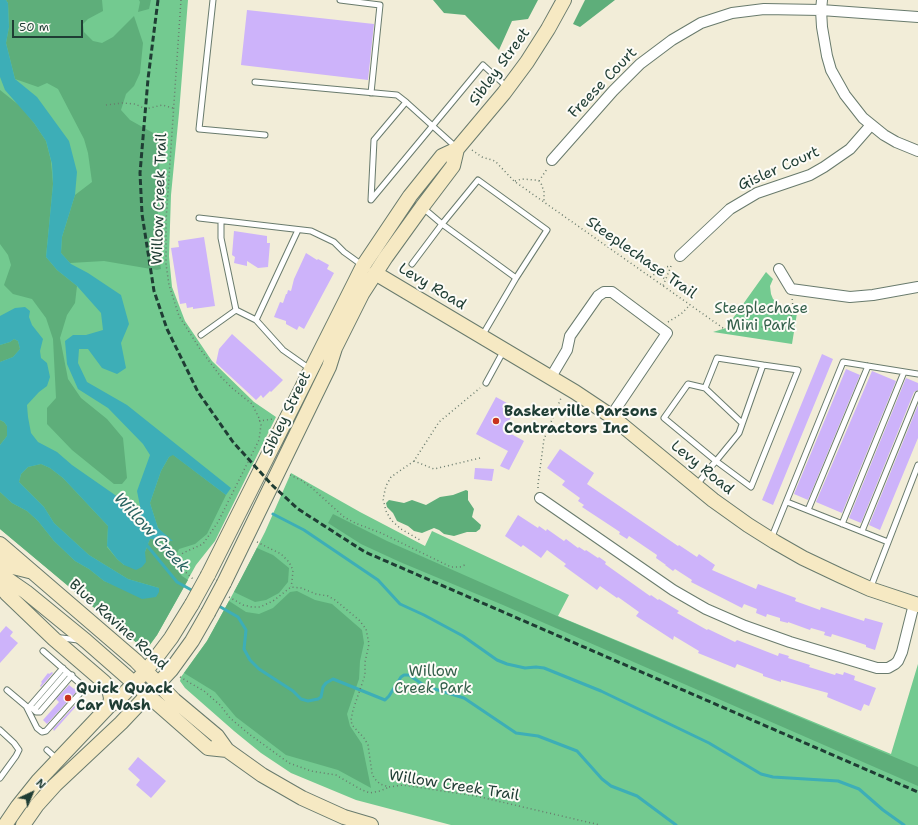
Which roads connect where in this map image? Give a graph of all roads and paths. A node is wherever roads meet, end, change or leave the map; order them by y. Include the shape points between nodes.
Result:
1 (182, 0) edge
2 (213, 0) edge
3 (340, 0) edge
4 (564, 0) edge
5 (822, 5) edge
6 (918, 17) edge
7 (255, 82) dead end
8 (508, 88) junction
9 (371, 93) junction
10 (406, 102) junction
11 (106, 105) dead end
12 (173, 108) junction
13 (432, 125) junction
14 (871, 125) junction
15 (265, 135) dead end
16 (460, 146) junction
17 (918, 151) edge
18 (552, 160) joint
19 (514, 181) junction
20 (539, 181) junction
21 (544, 203) junction
22 (422, 207) junction
23 (199, 218) dead end
24 (221, 221) junction
25 (442, 224) junction
26 (298, 230) junction
27 (680, 256) dead end
28 (412, 264) dead end
29 (369, 269) junction
30 (779, 269) dead end
31 (657, 273) junction
32 (650, 277) junction
33 (516, 278) junction
34 (665, 279) junction
35 (662, 286) junction
36 (918, 287) edge
37 (791, 289) junction
38 (690, 305) junction
39 (236, 310) junction
40 (256, 320) junction
41 (662, 330) junction
42 (201, 335) dead end
43 (481, 337) junction
44 (504, 350) junction
45 (762, 365) junction
46 (868, 366) junction
47 (311, 370) junction
48 (904, 372) junction
49 (918, 374) edge
50 (551, 377) junction
51 (486, 383) joint
52 (566, 386) junction
53 (705, 388) junction
54 (918, 394) edge
55 (611, 416) junction
56 (260, 420) junction
57 (276, 420) dead end
58 (742, 423) junction
59 (480, 458) dead end
60 (414, 461) junction
61 (716, 461) junction
62 (918, 465) edge
63 (278, 471) junction
64 (696, 486) junction
65 (540, 498) joint
66 (787, 502) junction
67 (808, 510) junction
68 (842, 524) junction
69 (862, 531) junction
70 (246, 537) junction
71 (420, 540) dead end
72 (771, 540) junction
73 (888, 542) junction
74 (0, 544) edge
75 (0, 560) edge
76 (467, 564) dead end
77 (34, 572) junction
78 (0, 574) edge
79 (194, 579) dead end
80 (291, 587) junction
81 (870, 589) junction
82 (6, 590) edge
83 (225, 590) junction
84 (916, 604) edge
85 (54, 639) junction
86 (86, 641) junction
87 (43, 651) dead end
88 (146, 671) junction
89 (67, 672) junction
90 (178, 676) dead end
91 (135, 684) junction
92 (158, 684) junction
93 (7, 690) dead end
94 (147, 695) junction
95 (110, 706) junction
96 (30, 707) junction
97 (0, 730) edge
98 (47, 750) dead end
99 (227, 750) junction
100 (58, 760) junction
101 (0, 778) edge
102 (389, 787) junction
103 (5, 825) edge
104 (23, 825) edge
105 (371, 825) edge
106 (600, 825) edge

1 - 12 path, Willow Creek Trail
2 - 15 lane via 199,129
3 - 9 lane via 380,5
4 - 8 street, Sibley Street via 548,29
5 - 6 street, Freese Court
5 - 14 street via 824,41 832,70 853,107
5 - 18 street, Freese Court via 748,10 716,17 687,30 626,77
7 - 9 lane
8 - 13 lane via 483,64
8 - 16 street, Sibley Street
9 - 10 lane via 397,95
10 - 13 lane
10 - 13 lane via 374,140 371,200
11 - 12 path via 122,103 135,104 146,109 162,105
12 - 56 path, Willow Creek Trail via 167,199 166,264 169,285 180,316 200,349 221,377 252,404
13 - 16 lane
14 - 17 street via 896,142
14 - 27 street, Gisler Court via 850,149 824,167 757,193 730,209
16 - 19 path, Steeplechase Trail via 495,161
16 - 22 street, Sibley Street via 453,166
16 - 29 street, Sibley Street via 442,156 410,196
18 - 20 path
19 - 20 path
19 - 21 path, Steeplechase Trail
20 - 21 path via 544,192
21 - 32 path, Steeplechase Trail
22 - 25 lane
22 - 29 street, Sibley Street
23 - 24 lane
24 - 26 lane
24 - 39 lane via 221,238
25 - 28 lane
25 - 33 lane
25 - 33 lane via 478,180 548,230
26 - 29 lane via 311,231 334,242
26 - 40 lane
29 - 43 street, Levy Road
29 - 47 street, Sibley Street
29 - 63 street, Sibley Street via 329,367
30 - 37 street
31 - 32 path
31 - 34 path
31 - 34 path via 671,266
32 - 35 path, Steeplechase Trail
33 - 43 lane
34 - 35 path
35 - 38 path, Steeplechase Trail
36 - 37 street via 873,295 850,296
37 - 38 path, Steeplechase Trail via 793,307 790,320 785,330 781,331 768,327 728,330
38 - 41 path via 669,321
39 - 40 lane
39 - 42 lane
40 - 47 lane via 283,350
41 - 50 street via 612,292 604,292 598,296 570,336 566,350
41 - 55 street via 666,333
43 - 44 street, Levy Road
44 - 50 street, Levy Road
44 - 51 lane
45 - 53 lane via 717,358
45 - 58 lane
45 - 61 lane via 798,370 751,487
46 - 48 lane
46 - 66 lane via 843,362
46 - 67 lane
47 - 88 street, Sibley Street, bridge via 208,575 171,638
48 - 49 lane
48 - 68 lane
50 - 52 street, Levy Road
51 - 60 path via 439,422
52 - 55 street, Levy Road
52 - 65 path via 544,439 538,484
53 - 58 lane
53 - 61 lane via 688,384 664,418
54 - 69 lane
55 - 64 street, Levy Road
56 - 57 path
56 - 79 path via 259,440 218,522 203,544 179,557 180,567
58 - 61 lane via 739,433
59 - 60 path via 434,469
60 - 71 path via 392,477 386,486 383,499 391,520
61 - 64 lane
62 - 73 lane
63 - 70 street, Sibley Street
63 - 76 path via 301,480 355,523 452,566 460,567
64 - 72 street, Levy Road
65 - 84 street via 673,590 706,609 790,642 877,668 888,668 898,661
66 - 67 lane
66 - 72 lane
67 - 68 lane
68 - 69 lane
69 - 73 lane
70 - 80 path via 280,554 288,562 293,570
70 - 83 street, Sibley Street
72 - 81 street, Levy Road
73 - 81 lane
74 - 77 street, Blue Ravine Road
75 - 77 street via 9,566
77 - 88 street, Blue Ravine Road
78 - 82 street, Blue Ravine Road
80 - 83 path via 273,601 260,607 243,605
80 - 102 path, Willow Creek Trail via 328,596 359,620 366,629 369,644 363,683 352,716 352,725 368,745 370,768 374,778 380,784
81 - 84 street, Levy Road
82 - 85 street
82 - 86 street, Blue Ravine Road
83 - 92 street, Sibley Street, bridge via 171,670
85 - 86 lane
85 - 95 street via 104,682 109,689
86 - 91 street, Blue Ravine Road
87 - 89 lane
88 - 91 street, Sibley Street
88 - 92 street, Blue Ravine Road
89 - 96 lane
89 - 96 lane via 40,712
89 - 96 lane via 84,688 46,731 42,732 35,726
90 - 102 path via 204,691 244,730 289,763 311,771 336,775 370,793
91 - 94 street, Blue Ravine Road
91 - 95 street, Sibley Street
92 - 94 street, Sibley Street
92 - 99 street, Blue Ravine Road via 217,736
93 - 96 lane
94 - 99 street, Blue Ravine Road via 208,748
94 - 104 street, Sibley Street via 122,723 55,785
95 - 100 street, Sibley Street
97 - 101 lane via 19,750
98 - 100 lane
99 - 105 street, Blue Ravine Road via 262,775 302,798 344,817
100 - 103 street, Sibley Street via 38,781
102 - 106 path, Willow Creek Trail via 403,785 476,796

